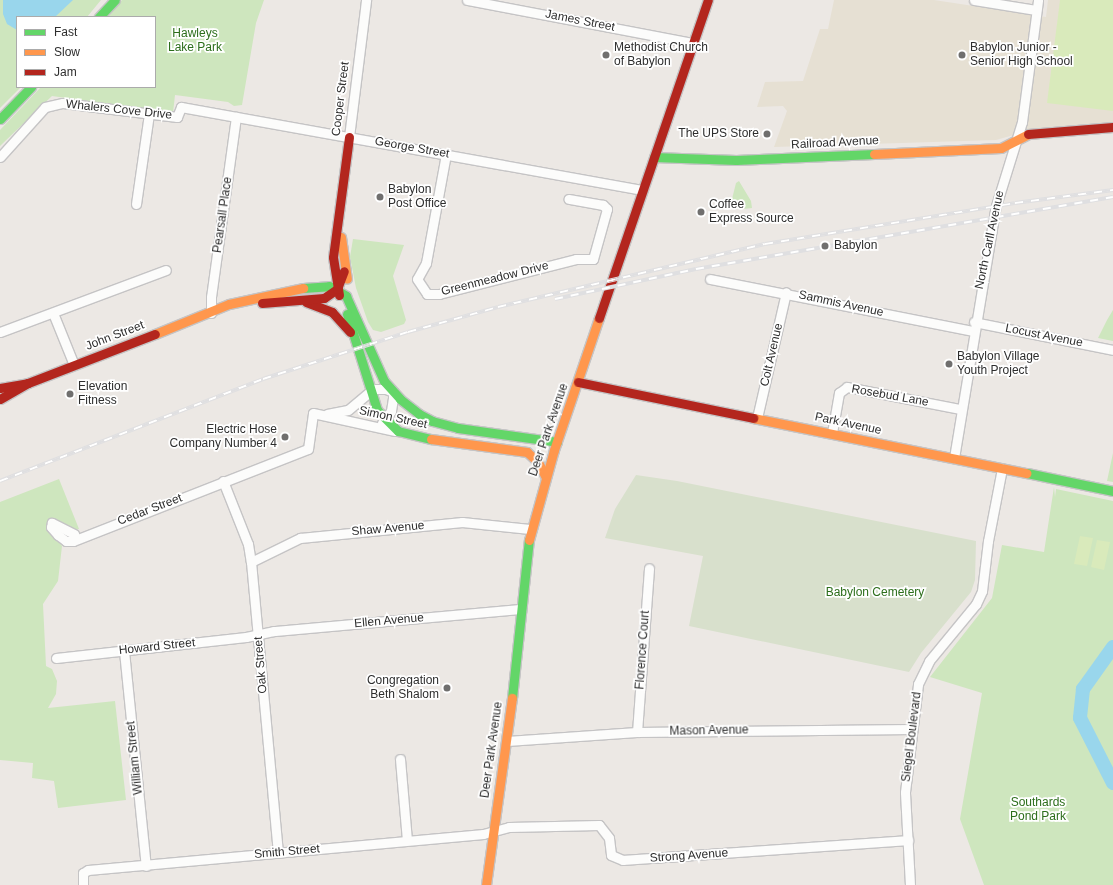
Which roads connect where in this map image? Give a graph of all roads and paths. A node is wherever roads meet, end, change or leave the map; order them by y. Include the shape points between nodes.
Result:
1 (110, 0) edge
2 (115, 0) edge
3 (366, 0) edge
4 (467, 0) edge
5 (708, 0) edge
6 (974, 0) edge
7 (1038, 0) edge
8 (479, 1) edge
9 (1036, 10) junction
10 (99, 16) edge
11 (99, 16) edge
12 (693, 43) junction
13 (30, 88) edge
14 (181, 107) joint
15 (149, 114) junction
16 (236, 117) junction
17 (0, 119) edge
18 (1113, 127) edge
19 (349, 137) junction
20 (1016, 141) junction
21 (446, 154) junction
22 (0, 156) edge
23 (654, 158) junction
24 (642, 190) junction
25 (569, 199) dead end
26 (341, 202) junction
27 (136, 204) dead end
28 (333, 257) junction
29 (166, 270) dead end
30 (344, 271) junction
31 (710, 279) dead end
32 (299, 288) junction
33 (337, 289) junction
34 (786, 292) junction
35 (303, 301) junction
36 (53, 313) junction
37 (211, 313) junction
38 (358, 319) junction
39 (973, 326) junction
40 (0, 332) edge
41 (354, 338) junction
42 (1113, 350) edge
43 (74, 365) junction
44 (578, 382) junction
45 (28, 383) junction
46 (0, 388) edge
47 (369, 390) junction
48 (393, 392) junction
49 (0, 399) edge
50 (960, 408) junction
51 (327, 414) junction
52 (757, 418) junction
53 (385, 421) junction
54 (377, 426) junction
55 (398, 432) junction
56 (832, 433) junction
57 (468, 443) junction
58 (555, 446) junction
59 (954, 458) junction
60 (1002, 468) junction
61 (545, 476) junction
62 (223, 481) junction
63 (1113, 491) edge
64 (530, 529) junction
65 (76, 538) dead end
66 (251, 562) junction
67 (649, 568) dead end
68 (521, 609) junction
69 (258, 635) junction
70 (124, 651) junction
71 (56, 658) dead end
72 (912, 729) junction
73 (637, 732) junction
74 (507, 741) junction
75 (400, 759) dead end
76 (493, 831) junction
77 (408, 840) junction
78 (908, 840) junction
79 (278, 853) junction
80 (146, 866) junction
81 (83, 885) edge
82 (486, 885) edge
83 (910, 885) edge

1 - 10 main road
2 - 11 main road
3 - 19 street, Cooper Street
4 - 8 street, James Street
5 - 12 main road, Deer Park Avenue
6 - 9 street
7 - 9 street, North Carll Avenue
8 - 12 street, James Street
9 - 20 street, North Carll Avenue via 1022,122
12 - 23 main road, Deer Park Avenue
13 - 17 main road
14 - 15 street, Whalers Cove Drive via 177,117
14 - 16 street, George Street
15 - 22 street, Whalers Cove Drive via 63,103 45,107
15 - 27 street
16 - 19 street, George Street
16 - 37 street, Pearsall Place via 211,297
18 - 20 main road, Railroad Avenue via 1031,133
19 - 21 street, George Street
19 - 26 main road, Cooper Street
20 - 23 main road, Railroad Avenue via 1001,148 736,160
20 - 39 street, North Carll Avenue via 995,209
21 - 24 street, George Street
21 - 25 street, Greenmeadow Drive via 426,263 418,279 427,294 439,294 576,259 592,259 607,209 603,205
23 - 24 main road, Deer Park Avenue
24 - 44 main road, Deer Park Avenue
26 - 28 main road, Cooper Street
26 - 30 main road, Cooper Street
28 - 32 main road, John Street via 323,275
28 - 33 main road, Cooper Street
29 - 36 street
30 - 33 main road
30 - 38 main road, Cooper Street
31 - 34 street, Sammis Avenue
32 - 33 main road, John Street via 325,286
32 - 37 main road, John Street via 238,301
33 - 35 main road, John Street via 324,298
33 - 38 main road via 346,296
33 - 41 main road, Cooper Street
34 - 39 street, Sammis Avenue
34 - 52 street, Colt Avenue
35 - 37 main road, John Street via 262,303
35 - 41 main road, John Street via 332,312
36 - 40 street
36 - 43 street
37 - 43 main road, John Street
38 - 48 main road via 380,374
39 - 42 street, Locust Avenue
39 - 50 street, North Carll Avenue
41 - 47 main road, Cooper Street via 365,366
43 - 45 main road, John Street
44 - 52 main road, Park Avenue
44 - 58 main road, Deer Park Avenue
45 - 46 main road, John Street
45 - 49 main road, John Street
47 - 48 street via 378,388
47 - 51 street via 348,410
47 - 53 main road, Cooper Street via 377,410
48 - 53 street via 393,405
48 - 58 main road, Simon Street via 408,406 432,421
50 - 56 street, Rosebud Lane via 847,387 839,393
50 - 59 street, North Carll Avenue
51 - 54 street, Simon Street via 336,419
51 - 62 street, Simon Street via 313,413 308,449
52 - 56 main road, Park Avenue
53 - 54 street
53 - 55 main road, Cooper Street
54 - 55 street, Simon Street
55 - 57 main road, Simon Street
56 - 59 main road, Park Avenue
57 - 58 main road, Simon Street
57 - 61 main road, Simon Street via 527,452 538,462
58 - 61 main road, Deer Park Avenue
59 - 60 main road, Park Avenue
60 - 63 main road, Park Avenue
60 - 72 street, Siegel Boulevard via 988,541 982,591 976,604 928,661 918,684
61 - 64 main road, Deer Park Avenue
62 - 65 street, Cedar Street
62 - 66 street, Oak Street via 248,544
64 - 66 street, Shaw Avenue via 462,522 300,538
64 - 68 main road, Deer Park Avenue
66 - 69 street, Oak Street
67 - 73 street, Florence Court
68 - 69 street, Ellen Avenue via 274,631
68 - 74 main road, Deer Park Avenue
69 - 70 street, Howard Street
69 - 79 street, Oak Street
70 - 71 street, Howard Street
70 - 80 street, William Street
72 - 73 street, Mason Avenue
72 - 78 street, Siegel Boulevard via 905,792
73 - 74 street, Mason Avenue
74 - 76 main road, Deer Park Avenue
75 - 77 street
76 - 77 street, Smith Street
76 - 78 street, Strong Avenue via 509,827 599,825 609,838 611,855 623,860
76 - 82 main road, Deer Park Avenue
77 - 79 street, Smith Street
78 - 83 street, Siegel Boulevard
79 - 80 street, Smith Street
80 - 81 street, Smith Street via 88,870 83,873

